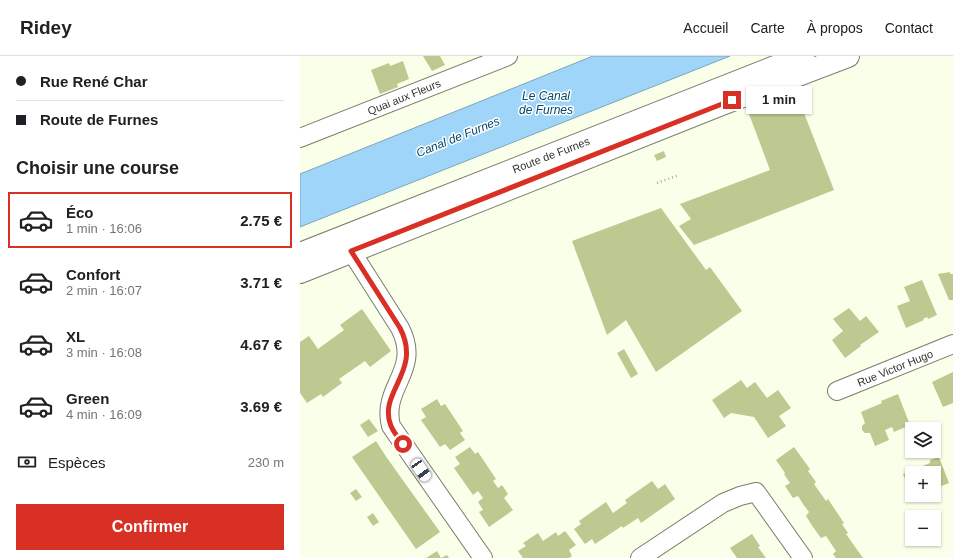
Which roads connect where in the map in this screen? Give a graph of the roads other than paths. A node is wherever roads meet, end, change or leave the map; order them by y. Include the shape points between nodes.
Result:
1 (508, 56) edge
2 (803, 56) edge
3 (848, 56) edge
4 (300, 138) edge
5 (348, 244) junction
6 (300, 254) edge
7 (300, 272) edge
8 (953, 344) edge
9 (837, 391) dead end
10 (483, 558) edge
11 (640, 558) edge
12 (803, 558) edge

1 - 4 street, Quai aux Fleurs
2 - 5 main road, Route de Furnes
3 - 5 main road, Route de Furnes
5 - 6 main road, Route de Furnes
5 - 7 main road, Route de Furnes
5 - 10 street via 406,341 405,369 390,402 391,426
8 - 9 street, Rue Victor Hugo
11 - 12 street via 723,502 756,492

